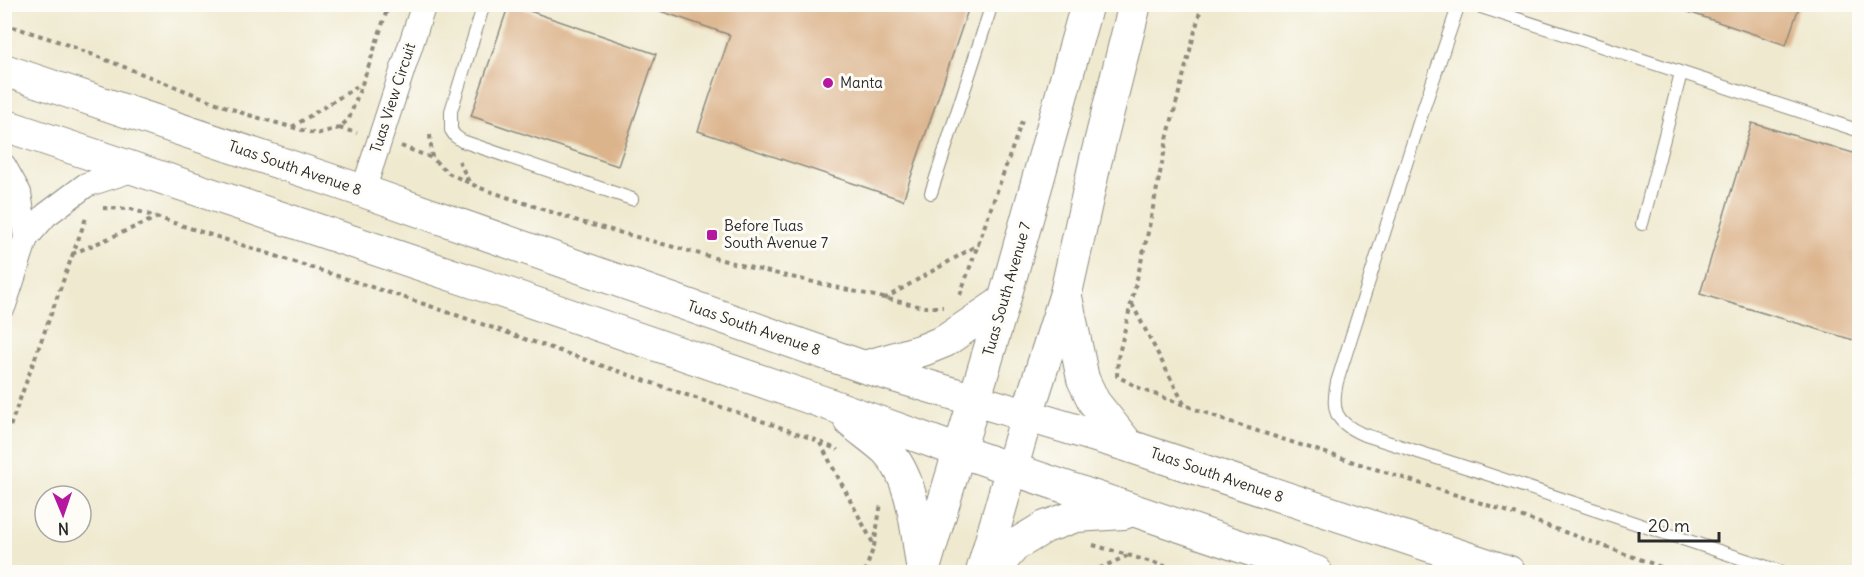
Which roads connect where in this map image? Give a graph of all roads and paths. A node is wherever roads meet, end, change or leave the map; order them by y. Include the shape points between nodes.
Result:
1 (389, 4) edge
2 (424, 4) edge
3 (484, 4) edge
4 (992, 4) edge
5 (1087, 4) edge
6 (1135, 4) edge
7 (1202, 4) edge
8 (1459, 4) edge
9 (1473, 4) edge
10 (4, 24) edge
11 (4, 70) edge
12 (1681, 73) junction
13 (362, 84) junction
14 (1024, 115) dead end
15 (4, 125) edge
16 (292, 127) junction
17 (1860, 131) edge
18 (4, 166) edge
19 (135, 169) junction
20 (363, 191) junction
21 (931, 193) dead end
22 (632, 200) dead end
23 (102, 208) dead end
24 (88, 213) dead end
25 (157, 218) junction
26 (1642, 224) dead end
27 (26, 238) junction
28 (980, 243) junction
29 (71, 254) junction
30 (1066, 293) junction
31 (884, 299) dead end
32 (955, 300) dead end
33 (1004, 301) junction
34 (1132, 303) junction
35 (4, 305) edge
36 (864, 367) junction
37 (974, 401) junction
38 (828, 404) junction
39 (1184, 404) junction
40 (1027, 415) junction
41 (820, 442) junction
42 (4, 443) edge
43 (1130, 446) junction
44 (959, 451) junction
45 (847, 454) dead end
46 (1012, 468) junction
47 (882, 500) dead end
48 (1140, 512) junction
49 (1090, 545) dead end
50 (874, 546) junction
51 (1128, 556) junction
52 (923, 572) edge
53 (865, 573) edge
54 (982, 573) edge
55 (992, 573) edge
56 (1091, 573) edge
57 (1186, 573) edge
58 (1316, 573) edge
59 (1509, 573) edge
60 (1675, 573) edge
61 (1782, 573) edge

1 - 13 path
2 - 20 street, Tuas View Circuit
3 - 22 lane via 451,111 451,130 455,136
4 - 21 lane
5 - 33 street, Tuas South Avenue 7
6 - 30 street
7 - 34 path via 1167,139
8 - 61 lane via 1337,382 1333,399 1336,414 1346,427 1362,434
9 - 12 lane
10 - 16 path via 245,114
11 - 20 street, Tuas South Avenue 8
12 - 17 lane
12 - 26 lane
13 - 16 path
13 - 16 path via 349,119 339,128 316,134
14 - 28 path
15 - 19 street
18 - 27 street via 19,193
19 - 27 street via 86,185 46,216
19 - 38 street
20 - 36 street, Tuas South Avenue 8
23 - 25 path via 130,209
24 - 29 path
25 - 29 path
25 - 41 path via 438,309
27 - 35 street
28 - 31 path
28 - 32 path via 961,294
29 - 42 path
30 - 40 street
30 - 43 street via 1083,379 1094,402
33 - 36 street via 945,341
33 - 37 street, Tuas South Avenue 7
34 - 39 path
34 - 39 path via 1117,376
36 - 37 street, Tuas South Avenue 8
37 - 40 street, Tuas South Avenue 8
37 - 44 street, Tuas South Avenue 7
38 - 44 street
38 - 52 street via 887,451 903,472
39 - 60 path via 1509,512
40 - 43 street, Tuas South Avenue 8
40 - 46 street
41 - 45 path
41 - 50 path
43 - 59 street, Tuas South Avenue 8
44 - 46 street
44 - 52 street, Tuas South Avenue 7
46 - 48 street
46 - 54 street
47 - 50 path
48 - 55 street via 1076,516 1045,527 1015,545
48 - 58 street
49 - 51 path
50 - 53 path
51 - 56 path
51 - 57 path

